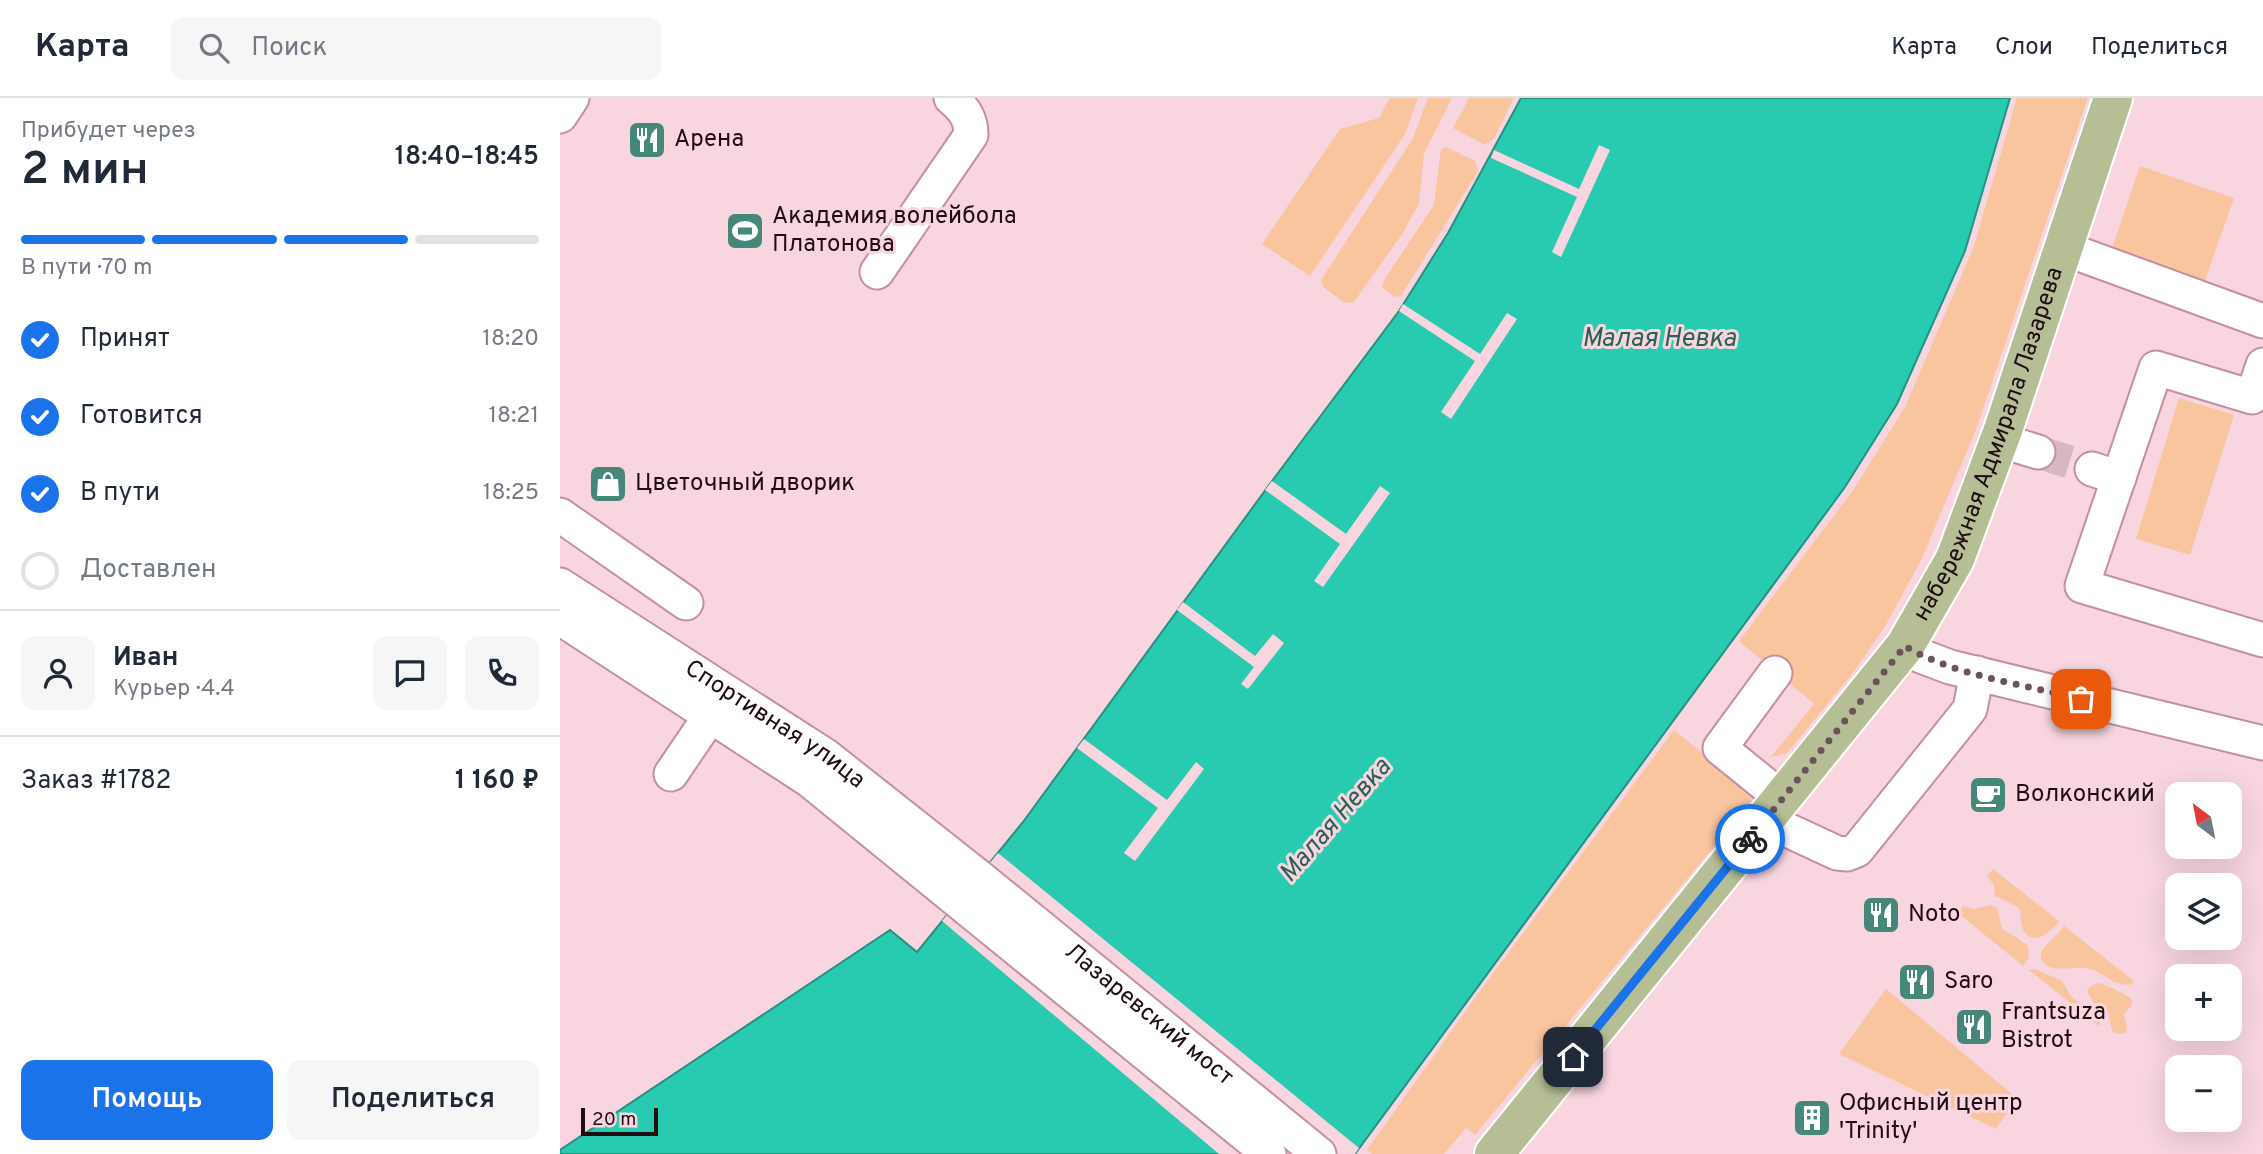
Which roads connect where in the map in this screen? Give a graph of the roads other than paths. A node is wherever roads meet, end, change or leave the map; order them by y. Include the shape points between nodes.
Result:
1 (572, 98) edge
2 (951, 98) edge
3 (2113, 98) edge
4 (560, 116) edge
5 (2063, 248) junction
6 (877, 272) dead end
7 (2263, 321) edge
8 (2263, 365) edge
9 (1999, 440) junction
10 (2038, 452) tunnel mouth
11 (560, 515) edge
12 (560, 585) edge
13 (560, 618) edge
14 (2263, 639) edge
15 (1905, 646) junction
16 (657, 647) junction
17 (1775, 673) dead end
18 (1977, 673) junction
19 (711, 715) junction
20 (2263, 743) edge
21 (671, 774) dead end
22 (1774, 810) junction
23 (968, 889) junction
24 (1269, 1154) edge
25 (1319, 1154) edge
26 (1494, 1154) edge

1 - 4 street
2 - 6 street via 964,109 971,135
3 - 5 main road, набережная Адмирала Лазарева
5 - 7 street
5 - 9 main road, набережная Адмирала Лазарева
8 - 14 street via 2252,397 2156,368 2105,474 2082,586
9 - 10 street
9 - 15 main road, набережная Адмирала Лазарева via 1955,559
11 - 16 street via 691,594
12 - 16 street, Спортивная улица
13 - 19 street, Спортивная улица
15 - 18 street via 1937,663
15 - 22 main road, набережная Адмирала Лазарева
16 - 23 street, Спортивная улица via 826,756
17 - 22 street via 1720,748
18 - 20 street
18 - 22 street via 1970,709 1857,850 1837,853
19 - 21 street
19 - 23 street, Спортивная улица
22 - 26 main road, набережная Адмирала Лазарева
23 - 24 street, Лазаревский мост
23 - 25 street, Лазаревский мост

